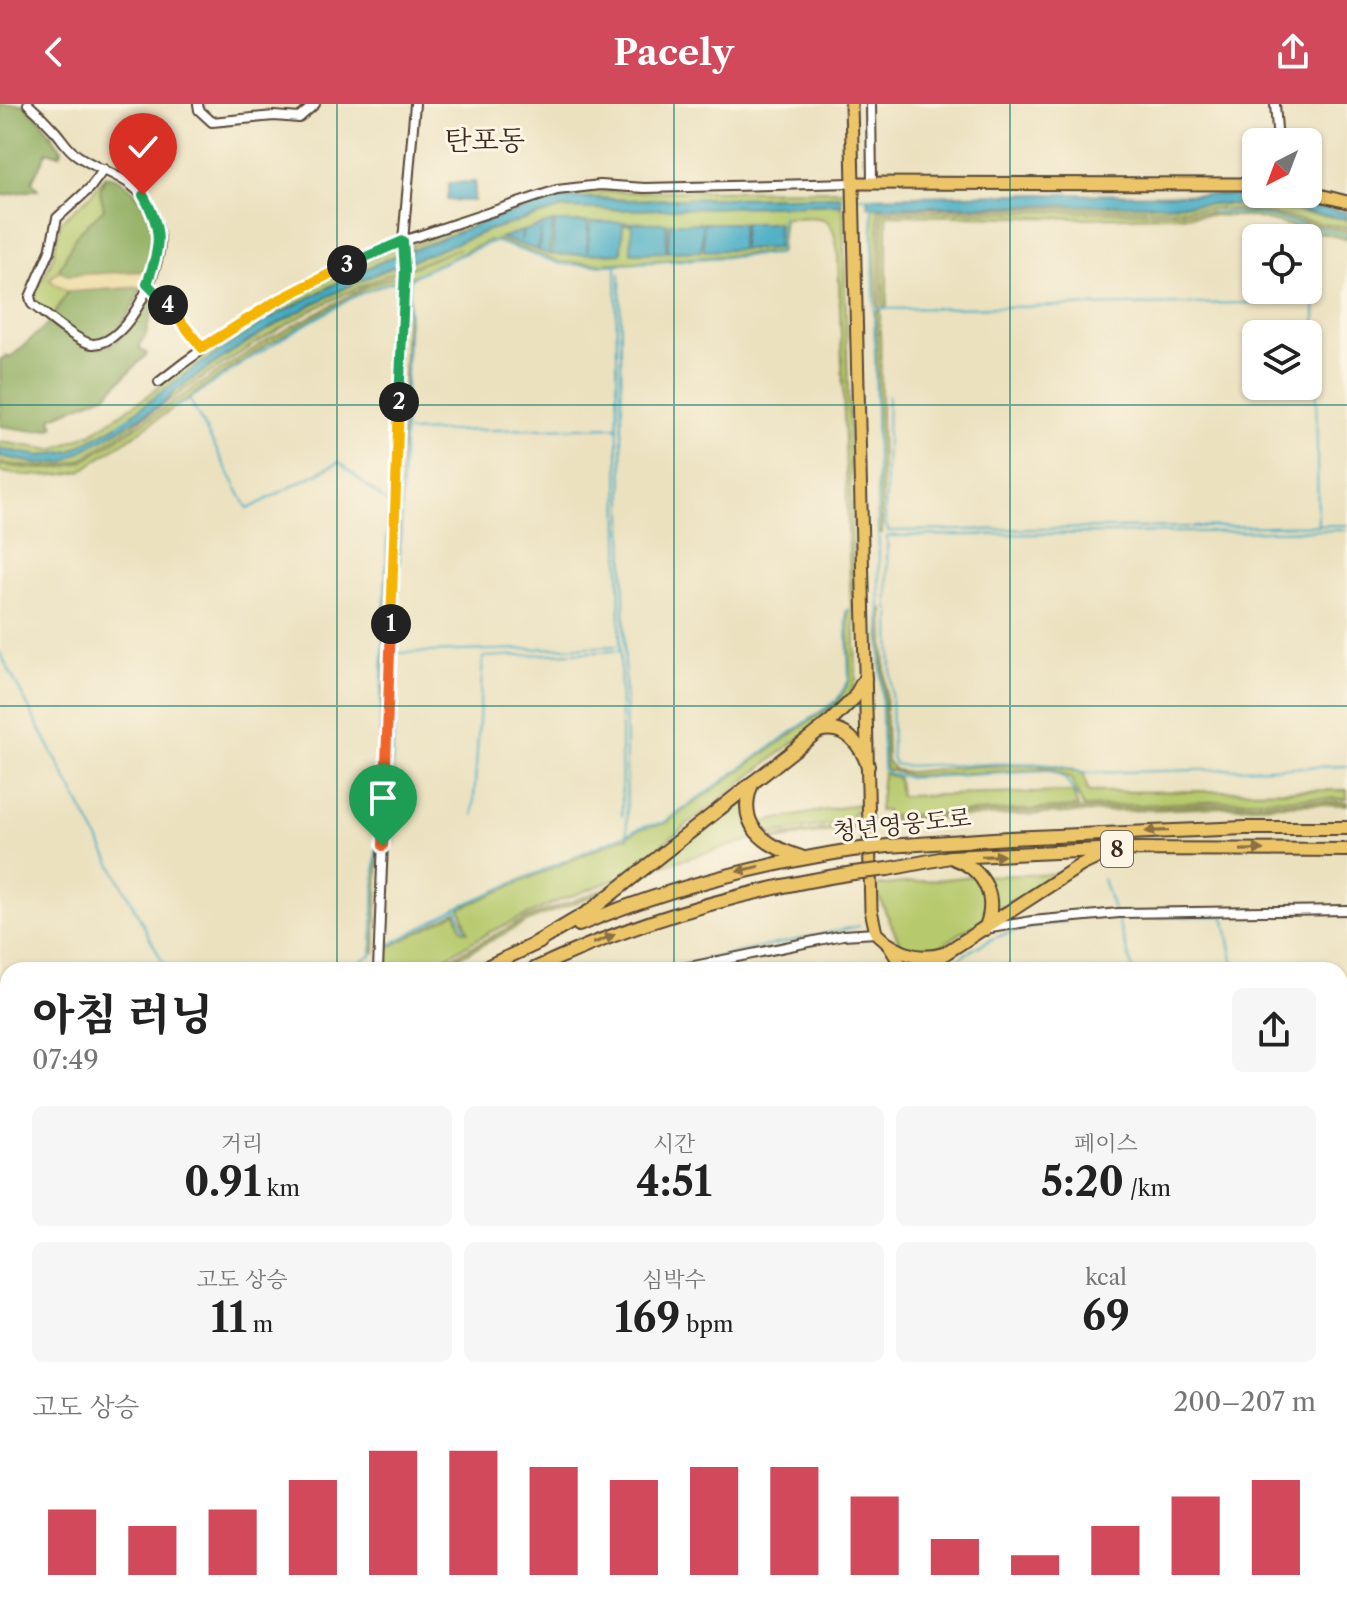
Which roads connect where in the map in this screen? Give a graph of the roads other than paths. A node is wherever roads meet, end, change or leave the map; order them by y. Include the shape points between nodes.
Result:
1 (28, 104) edge
2 (198, 104) edge
3 (315, 104) edge
4 (415, 104) edge
5 (851, 104) edge
6 (871, 104) edge
7 (1275, 104) edge
8 (1277, 128) edge
9 (104, 169) junction
10 (872, 183) junction
11 (1242, 184) edge
12 (852, 186) junction
13 (1322, 196) edge
14 (1347, 202) edge
15 (403, 241) junction
16 (147, 284) junction
17 (202, 348) junction
18 (159, 382) dead end
19 (865, 678) junction
20 (815, 732) junction
21 (868, 766) junction
22 (754, 780) junction
23 (1347, 828) edge
24 (1120, 849) junction
25 (1347, 850) edge
26 (950, 857) junction
27 (803, 858) junction
28 (1347, 910) edge
29 (985, 929) junction
30 (876, 933) junction
31 (534, 944) junction
32 (888, 944) junction
33 (944, 954) junction
34 (378, 962) edge
35 (497, 962) edge
36 (551, 962) edge
37 (713, 962) edge
38 (899, 962) edge
39 (937, 962) edge

1 - 9 street via 70,151
2 - 3 street via 212,122 299,118
4 - 15 street
5 - 12 main road
6 - 10 street
7 - 8 street
9 - 16 street via 126,179 153,213 160,240
9 - 16 street via 57,218 50,251 31,290 32,304 88,344 101,343 121,332
10 - 11 main road
10 - 12 main road
12 - 15 street via 600,185 557,190
12 - 19 main road
13 - 14 main road
15 - 17 street via 273,303
15 - 34 street
16 - 17 street
17 - 18 street
19 - 20 highway via 845,708
19 - 21 main road
20 - 21 highway via 828,728 846,734 859,745
20 - 22 highway
21 - 30 main road
22 - 27 highway via 746,807 750,823 772,846
22 - 31 highway via 590,911
23 -> 27 highway, 청년영웅도로 / 8, bridge via 1009,838
24 -> 25 highway, 청년영웅도로 / 8
26 -> 24 highway, 청년영웅도로 / 8
24 - 29 highway via 1081,865
26 - 29 highway via 985,881 992,906
36 -> 26 highway, 청년영웅도로 / 8, bridge via 632,927 761,889
27 -> 31 highway, 청년영웅도로 / 8 via 667,891
28 - 29 street via 1115,913
29 - 33 highway
30 - 32 main road
30 - 37 street
31 - 35 highway, 청년영웅도로 / 8
32 - 33 highway via 915,957
32 - 38 main road
33 - 39 highway

